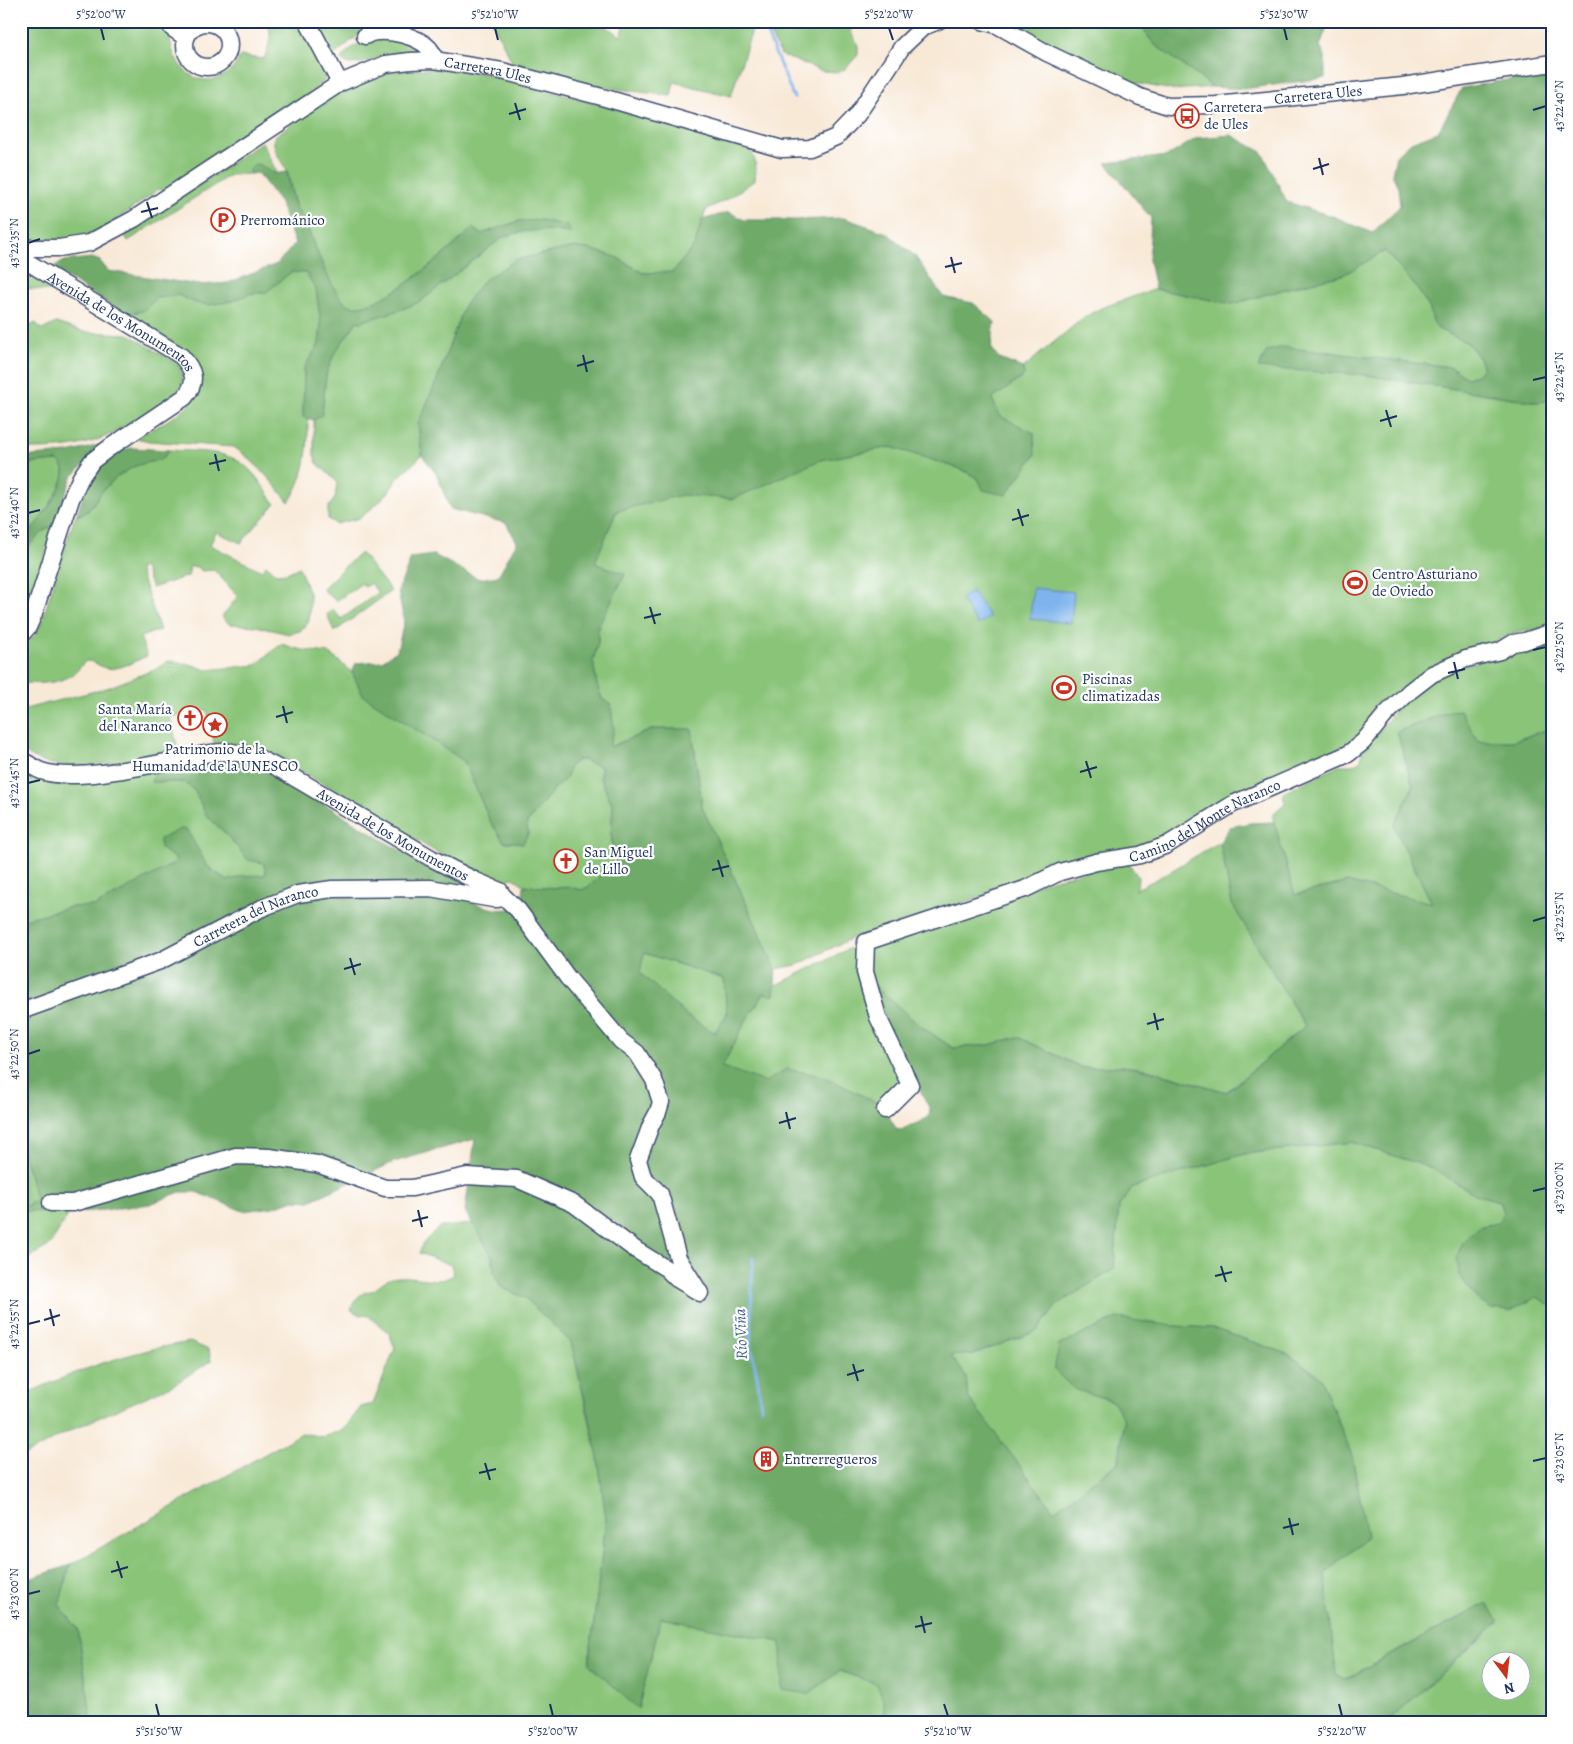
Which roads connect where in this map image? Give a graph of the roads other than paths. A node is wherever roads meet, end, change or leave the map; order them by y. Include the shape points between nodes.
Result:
1 (168, 21) edge
2 (306, 21) edge
3 (938, 21) edge
4 (982, 21) edge
5 (365, 36) dead end
6 (186, 38) dead end
7 (434, 60) junction
8 (1552, 63) edge
9 (340, 83) junction
10 (21, 248) edge
11 (21, 258) edge
12 (1552, 632) edge
13 (21, 636) edge
14 (21, 760) edge
15 (502, 895) junction
16 (21, 1011) edge
17 (885, 1110) dead end
18 (52, 1203) dead end

1 - 6 street
2 - 9 street
3 - 7 street, Carretera Ules via 923,27 902,47 857,115 836,136 810,148 796,150 782,149 512,74
4 - 8 street, Carretera Ules via 997,25 1047,53 1140,97 1168,106 1216,105 1404,86
5 - 7 street via 376,32 414,38 429,48
7 - 9 street, Carretera Ules via 386,64
9 - 10 street, Carretera Ules via 134,219 89,243 59,248
11 - 13 street, Avenida de los Monumentos via 181,356 193,372 191,390 92,461 81,477 33,616
12 - 17 street, Camino del Monte Naranco via 1513,643 1500,651 1466,659 1432,674 1410,691 1348,754 1232,804 1167,845 1140,855 1060,872 1025,889 866,942 865,972 878,1017 910,1085
14 - 15 street, Avenida de los Monumentos via 41,771 65,775 129,768 218,752 260,758 431,858 498,889
15 - 16 street, Carretera del Naranco via 493,899 430,888 332,889 298,894 262,908 160,961
15 - 18 street, Avenida de los Monumentos via 518,910 621,1042 636,1053 654,1080 661,1102 638,1160 644,1177 660,1194 678,1258 700,1294 574,1204 517,1179 467,1176 412,1188 386,1188 316,1164 236,1156 73,1203

